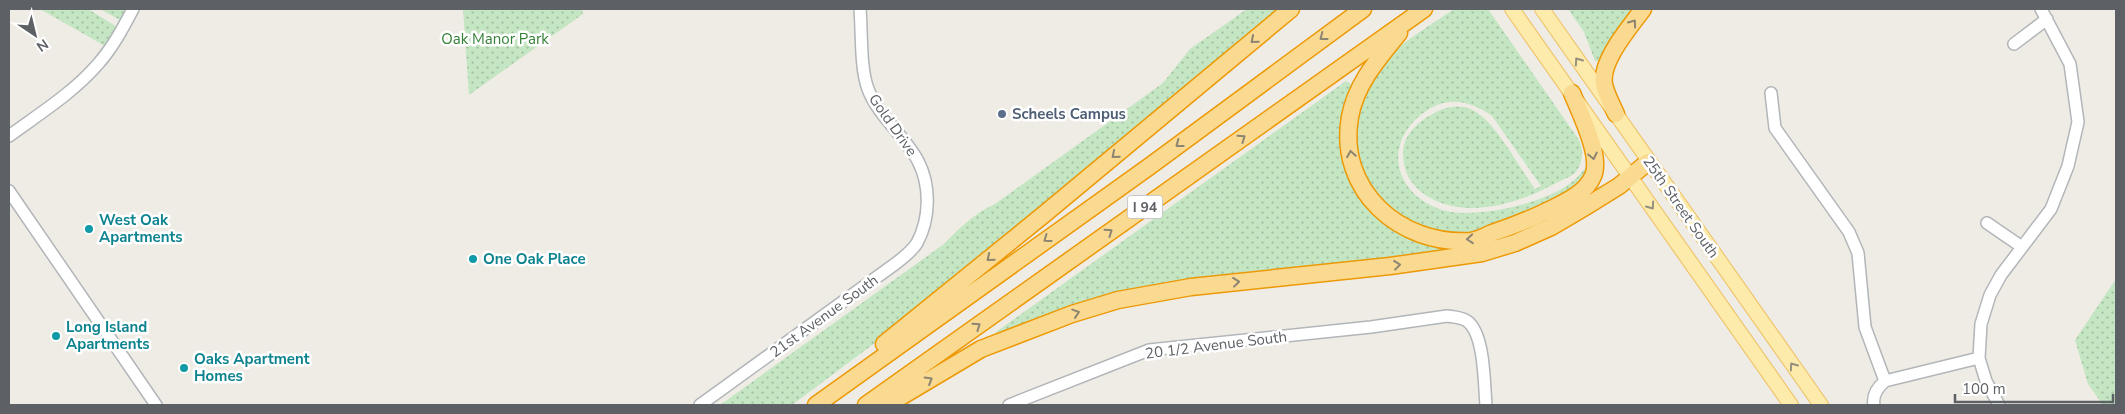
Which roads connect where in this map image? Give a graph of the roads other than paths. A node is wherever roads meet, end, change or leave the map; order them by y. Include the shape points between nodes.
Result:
1 (133, 9) edge
2 (860, 9) edge
3 (1291, 9) edge
4 (1363, 9) edge
5 (1512, 9) edge
6 (1542, 9) edge
7 (1643, 9) edge
8 (1418, 13) edge
9 (2044, 14) edge
10 (2014, 44) dead end
11 (1572, 93) junction
12 (1771, 94) dead end
13 (1616, 114) junction
14 (9, 136) edge
15 (1648, 162) junction
16 (1630, 178) junction
17 (9, 191) edge
18 (927, 210) joint
19 (1987, 223) dead end
20 (2022, 247) junction
21 (1979, 358) junction
22 (1885, 381) junction
23 (156, 405) edge
24 (700, 405) edge
25 (811, 405) edge
26 (816, 405) edge
27 (866, 405) edge
28 (888, 405) edge
29 (1009, 405) edge
30 (1486, 405) edge
31 (1791, 405) edge
32 (1821, 405) edge
33 (1874, 405) edge
34 (1999, 405) edge

1 - 14 street via 114,44 79,84
2 - 18 street, Gold Drive via 868,89 918,161 926,184
3 -> 25 highway
4 -> 26 highway, I 94
5 - 11 main road, 25th Street South
13 -> 6 main road, 25th Street South
13 -> 7 highway via 1604,84 1606,68 1614,50
11 -> 8 highway via 1589,134 1595,165 1593,177 1582,190 1529,220 1472,241 1431,238 1403,226 1375,206 1358,180 1349,153 1350,116 1364,76
27 -> 8 highway, I 94
9 - 10 street
9 - 20 street via 2070,64 2078,122 2068,166 2050,209
11 - 16 main road, 25th Street South
12 - 22 street via 1775,128 1849,232 1858,253 1864,327
13 - 15 main road, 25th Street South
15 - 16 highway
32 -> 15 main road, 25th Street South
28 -> 16 highway via 981,349 1090,308 1191,287 1482,254 1551,227
16 -> 31 main road, 25th Street South
17 - 23 street
18 - 24 street, 21st Avenue South via 916,244 895,264
19 - 20 street
20 - 21 street via 1990,295 1981,324
21 - 22 street
21 - 34 street via 1986,381
22 - 33 street via 1878,387
29 - 30 street, 20 1/2 Avenue South via 1149,350 1447,316 1467,321 1478,339

